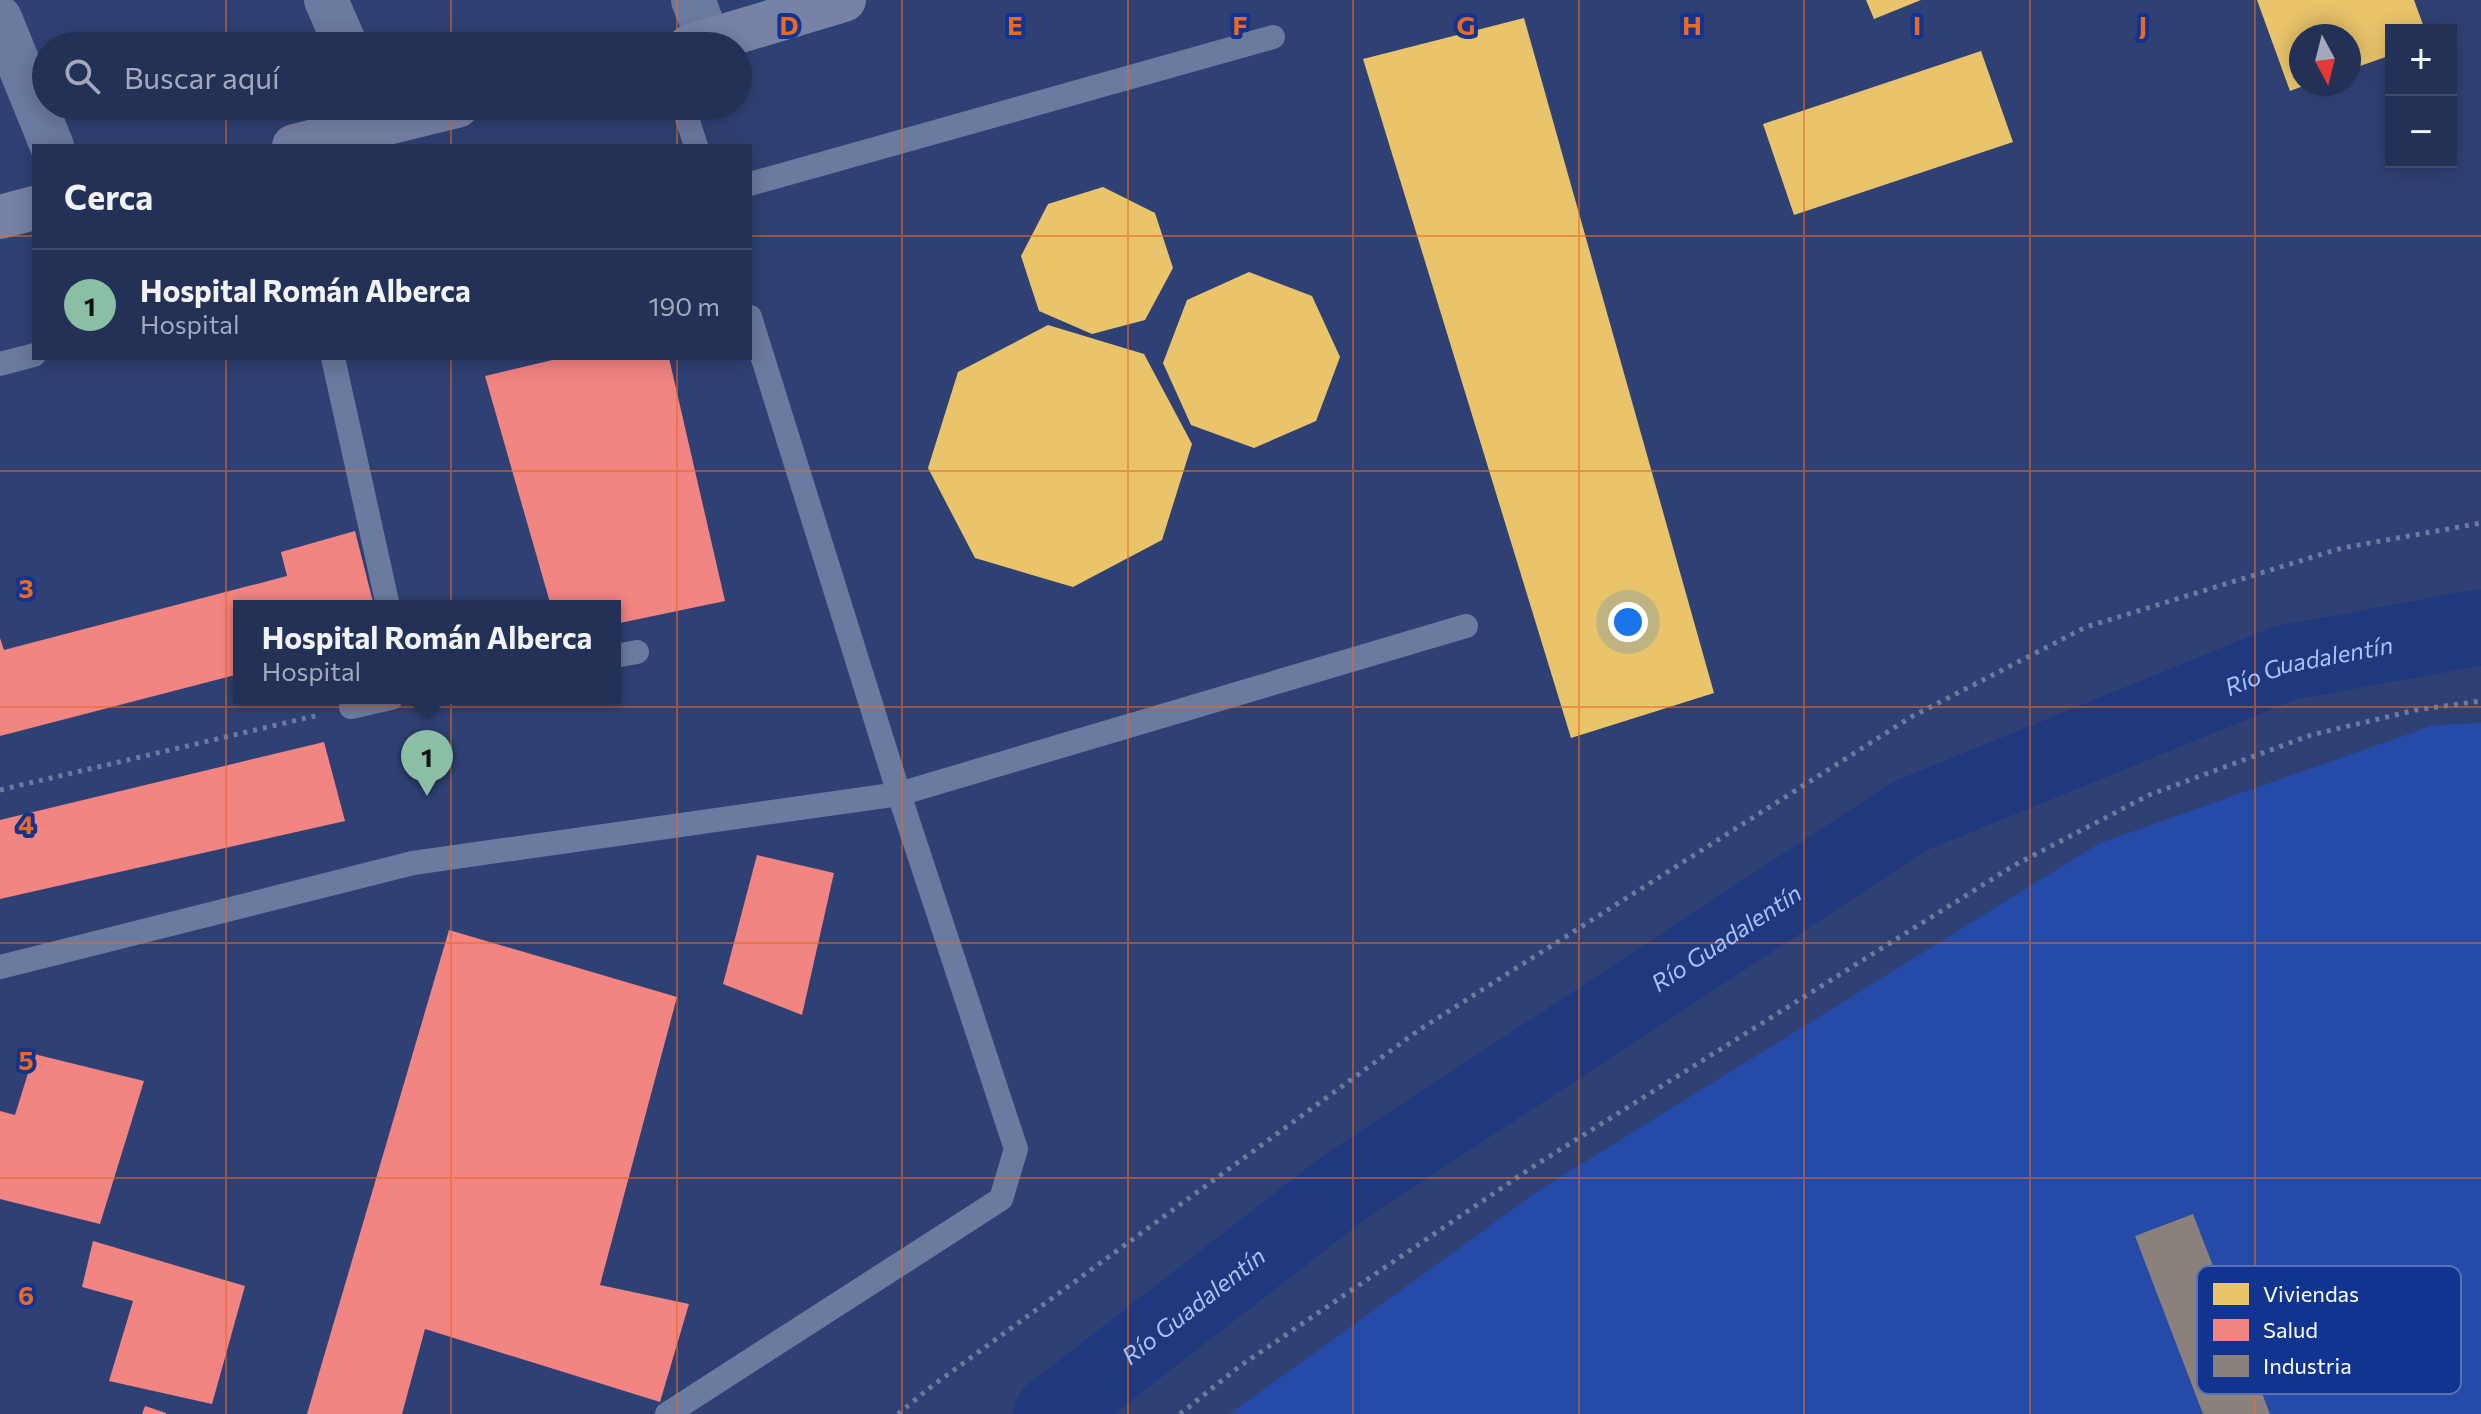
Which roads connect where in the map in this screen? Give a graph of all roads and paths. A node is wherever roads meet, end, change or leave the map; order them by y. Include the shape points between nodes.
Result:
1 (326, 0) edge
2 (693, 0) edge
3 (844, 0) edge
4 (0, 18) edge
5 (340, 32) edge
6 (698, 32) edge
7 (739, 32) edge
8 (1273, 37) dead end
9 (32, 97) edge
10 (41, 120) edge
11 (364, 120) edge
12 (688, 120) edge
13 (51, 144) edge
14 (299, 144) edge
15 (695, 144) edge
16 (752, 183) edge
17 (32, 209) edge
18 (0, 217) edge
19 (752, 323) edge
20 (32, 356) edge
21 (333, 360) edge
22 (0, 364) edge
23 (2481, 523) edge
24 (387, 600) edge
25 (1466, 626) dead end
26 (2481, 701) edge
27 (364, 704) edge
28 (351, 707) joint
29 (0, 790) edge
30 (899, 794) junction
31 (0, 967) edge
32 (667, 1414) edge
33 (898, 1414) edge
34 (1180, 1414) edge

1 - 5 street
2 - 6 street
3 - 7 main road
4 - 9 street
8 - 16 lane
10 - 13 street
11 - 14 main road
12 - 15 lane
17 - 18 main road
19 - 30 lane
20 - 22 lane
21 - 24 lane
23 - 33 path via 2342,548 2086,627 1911,717 1419,1030
25 - 30 lane
26 - 34 path via 2311,735 2149,795 2013,866 1534,1166 1240,1366
27 - 28 lane
28 - 29 path
30 - 31 lane via 413,863
30 - 32 lane via 1016,1149 1001,1199

